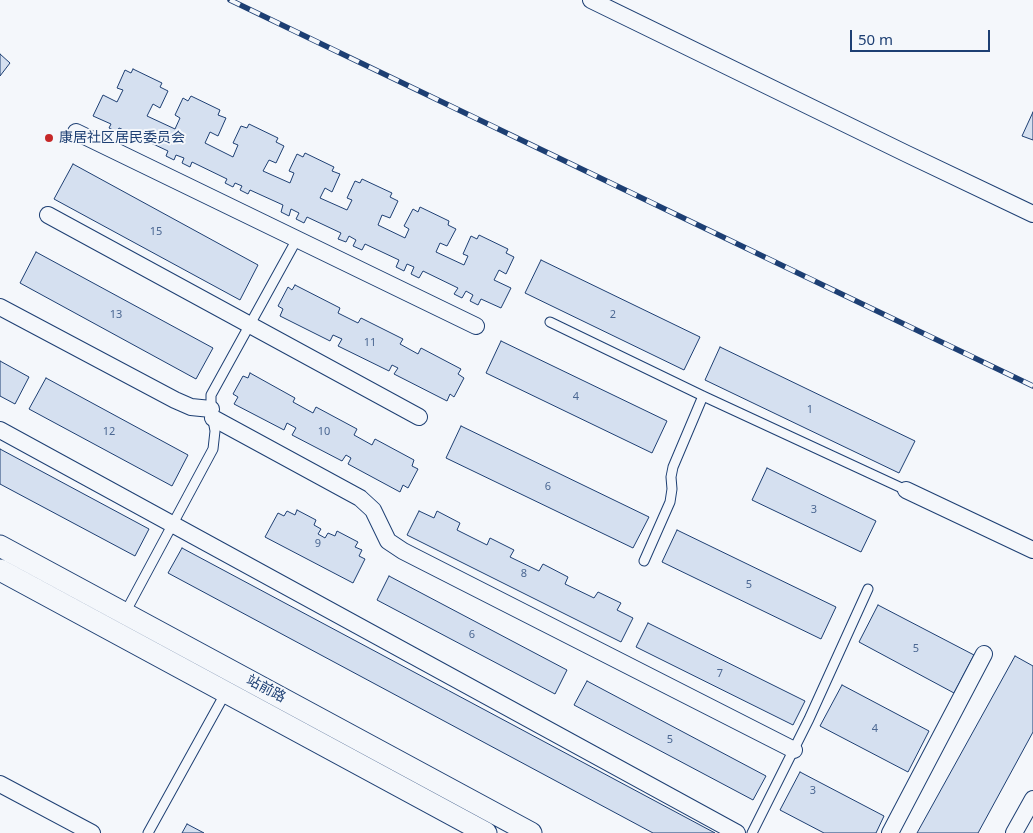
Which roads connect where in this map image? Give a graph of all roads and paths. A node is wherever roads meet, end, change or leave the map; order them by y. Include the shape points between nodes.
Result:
1 (591, 0) edge
2 (76, 132) dead end
3 (1033, 214) edge
4 (48, 215) dead end
5 (297, 239) junction
6 (0, 307) edge
7 (550, 322) dead end
8 (249, 325) junction
9 (476, 326) dead end
10 (703, 396) junction
11 (212, 413) junction
12 (419, 417) dead end
13 (0, 430) edge
14 (906, 490) joint
15 (173, 525) junction
16 (0, 546) edge
17 (1033, 550) edge
18 (644, 561) dead end
19 (0, 570) edge
20 (868, 589) dead end
21 (125, 613) junction
22 (984, 654) dead end
23 (226, 692) junction
24 (794, 750) junction
25 (0, 784) edge
26 (1033, 799) edge
27 (92, 833) edge
28 (148, 833) edge
29 (486, 833) edge
30 (531, 833) edge
31 (737, 833) edge
32 (752, 833) edge
33 (890, 833) edge
34 (1014, 833) edge

1 - 3 street
2 - 5 street
4 - 8 street
5 - 8 lane
5 - 9 street
6 - 11 street via 175,400
7 - 10 lane
8 - 11 lane via 211,395
8 - 12 street
10 - 14 lane
10 - 18 lane via 673,466 670,502
11 - 15 lane via 214,449
11 - 24 street via 360,498 372,510 388,541 403,551
13 - 15 street
14 - 17 street
15 - 21 lane
15 - 31 street
16 - 21 street, 站前路
19 - 23 street, 站前路
20 - 24 lane
21 - 30 street, 站前路
22 - 33 street
23 - 28 lane
23 - 29 street, 站前路
24 - 32 lane
25 - 27 street
26 - 34 street

